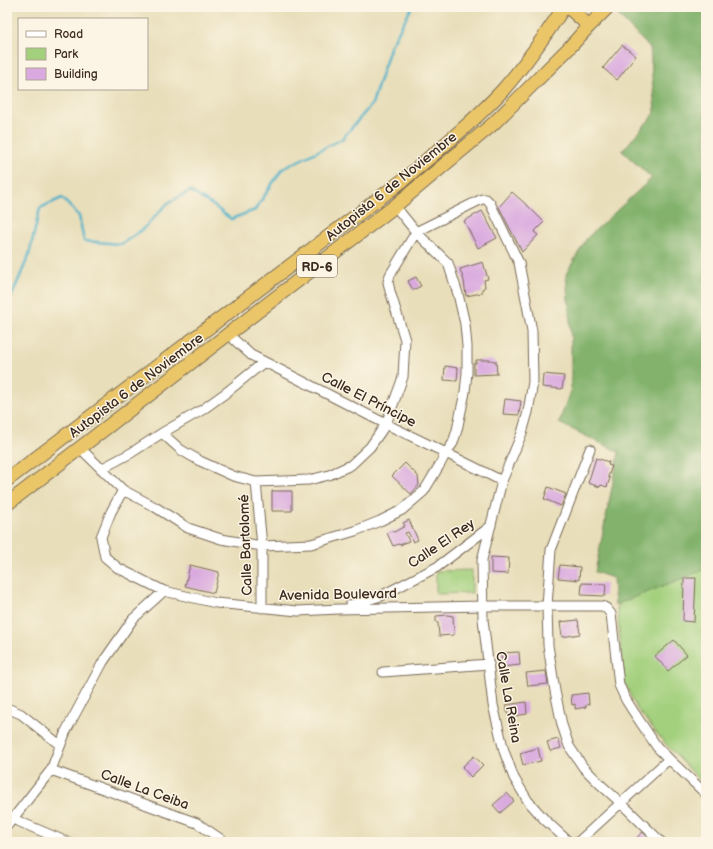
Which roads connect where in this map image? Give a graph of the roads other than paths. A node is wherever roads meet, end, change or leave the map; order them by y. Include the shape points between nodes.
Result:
1 (564, 7) edge
2 (568, 7) edge
3 (608, 7) edge
4 (589, 26) junction
5 (395, 206) junction
6 (416, 232) junction
7 (228, 334) junction
8 (264, 362) junction
9 (386, 424) junction
10 (162, 433) junction
11 (80, 448) junction
12 (590, 449) dead end
13 (446, 452) junction
14 (102, 469) junction
15 (7, 480) edge
16 (502, 481) junction
17 (256, 482) junction
18 (123, 490) junction
19 (7, 504) edge
20 (491, 526) junction
21 (262, 546) junction
22 (164, 592) junction
23 (483, 606) junction
24 (547, 606) junction
25 (262, 608) junction
26 (339, 609) junction
27 (489, 664) junction
28 (383, 672) dead end
29 (7, 708) edge
30 (60, 745) junction
31 (669, 759) junction
32 (51, 770) junction
33 (706, 794) edge
34 (621, 803) junction
35 (10, 823) edge
36 (219, 840) edge
37 (67, 842) edge
38 (569, 842) edge
39 (578, 842) edge
40 (661, 842) edge

1 - 15 highway, Autopista 6 de Noviembre / RD-6 via 502,91 448,142 402,181
2 - 4 highway
3 - 4 highway, Autopista 6 de Noviembre / RD-6
4 - 5 highway, Autopista 6 de Noviembre / RD-6 via 493,124
5 - 6 street
5 - 7 highway, Autopista 6 de Noviembre / RD-6
6 - 9 street via 388,282 405,340 403,377
6 - 13 street via 448,263 465,324 465,392 453,443
6 - 16 street, Calle La Reina via 486,199 519,263 532,331 533,382 522,433
7 - 8 street, Calle El Príncipe via 251,355
7 - 11 highway, Autopista 6 de Noviembre / RD-6
8 - 9 street, Calle El Príncipe
8 - 10 street via 202,410
9 - 13 street, Calle El Príncipe
9 - 17 street via 370,447 351,465 329,475 309,480
10 - 14 street
10 - 17 street via 181,450 200,461 233,476
11 - 14 street
11 - 19 highway, Autopista 6 de Noviembre / RD-6
12 - 24 street via 551,550
13 - 16 street, Calle El Príncipe
13 - 21 street via 424,491 402,510 355,531 311,544
14 - 18 street
16 - 20 street, Calle La Reina
17 - 21 street, Calle Bartolomé
18 - 21 street via 188,528 220,539
18 - 22 street, Avenida Boulevard via 101,537 105,556 118,568
20 - 23 street, Calle La Reina via 482,560
20 - 26 street, Calle El Rey via 437,567 381,596
21 - 25 street, Calle Bartolomé
22 - 25 street, Avenida Boulevard via 216,603
22 - 30 street via 133,619 103,662
23 - 24 street, Avenida Boulevard
23 - 26 street, Avenida Boulevard
23 - 27 street, Calle La Reina
24 - 31 street, Avenida Boulevard via 602,606 611,614 619,685 657,747
24 - 34 street via 548,645 555,691 569,746 583,767
25 - 26 street, Avenida Boulevard via 298,611
27 - 28 street
27 - 38 street, Calle La Reina via 493,705 504,751 514,778 528,801
29 - 30 street via 21,714
30 - 32 street
31 - 33 street
31 - 34 street
32 - 35 street
32 - 36 street, Calle La Ceiba via 197,823
34 - 39 street
34 - 40 street
35 - 37 street

